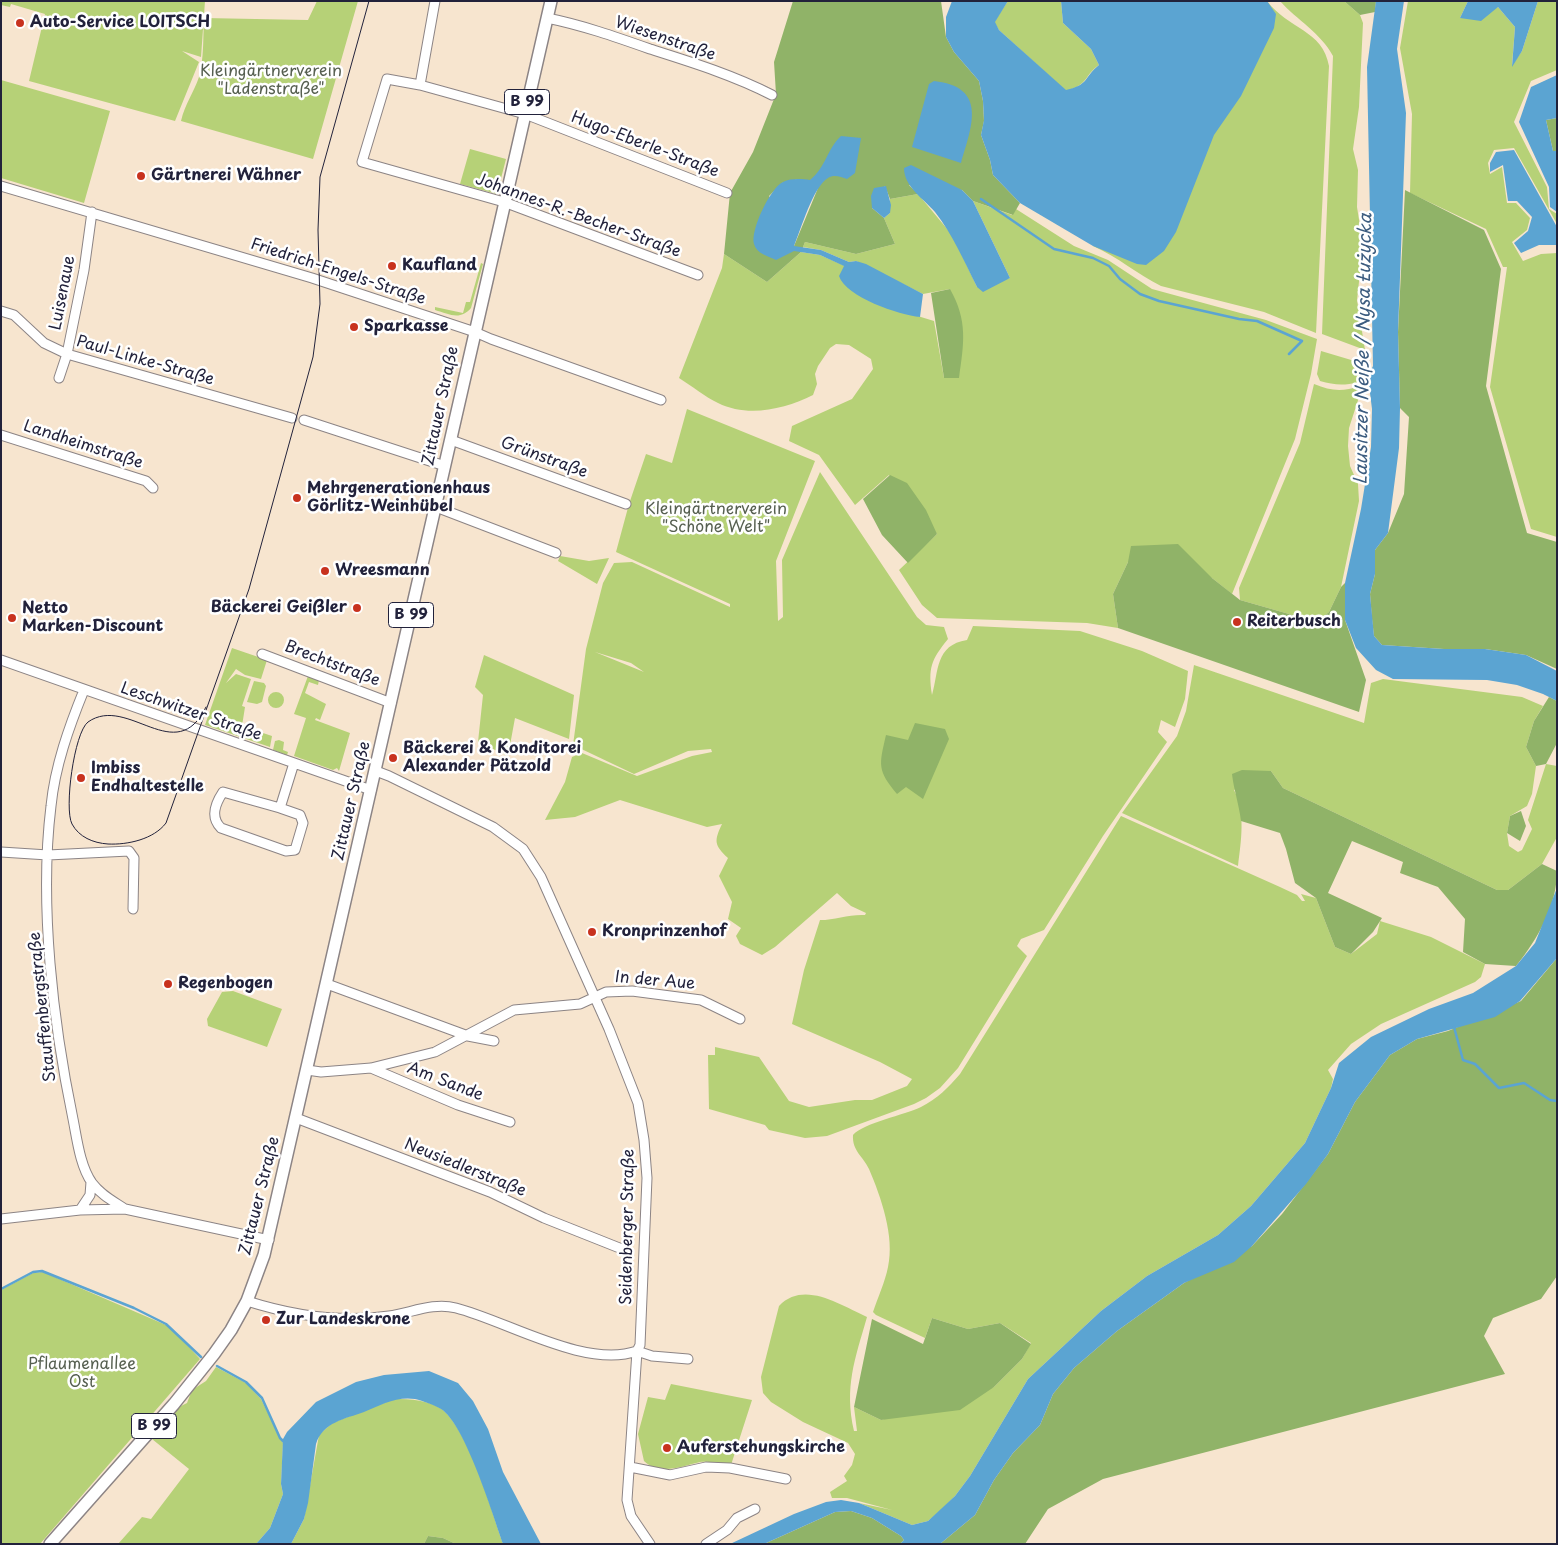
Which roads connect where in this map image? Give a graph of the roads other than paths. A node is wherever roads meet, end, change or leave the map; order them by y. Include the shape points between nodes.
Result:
1 (435, 1) edge
2 (551, 1) edge
3 (547, 18) junction
4 (420, 85) junction
5 (772, 95) dead end
6 (525, 114) junction
7 (1, 186) edge
8 (727, 193) dead end
9 (504, 202) junction
10 (92, 212) junction
11 (698, 275) dead end
12 (1, 311) edge
13 (474, 332) junction
14 (66, 354) junction
15 (59, 378) dead end
16 (660, 400) dead end
17 (292, 418) dead end
18 (304, 420) dead end
19 (1, 434) edge
20 (451, 440) junction
21 (445, 466) junction
22 (153, 488) dead end
23 (626, 504) dead end
24 (436, 507) junction
25 (556, 553) dead end
26 (262, 654) dead end
27 (1, 660) edge
28 (84, 690) junction
29 (391, 703) junction
30 (294, 763) junction
31 (376, 771) junction
32 (371, 790) junction
33 (280, 808) junction
34 (1, 852) edge
35 (48, 855) junction
36 (132, 909) dead end
37 (327, 984) junction
38 (594, 996) junction
39 (740, 1019) dead end
40 (468, 1036) junction
41 (494, 1041) dead end
42 (371, 1068) junction
43 (307, 1070) junction
44 (296, 1118) junction
45 (510, 1122) dead end
46 (91, 1182) junction
47 (125, 1208) junction
48 (80, 1210) junction
49 (1, 1219) edge
50 (269, 1240) junction
51 (622, 1249) dead end
52 (247, 1301) junction
53 (637, 1351) junction
54 (688, 1359) dead end
55 (630, 1467) junction
56 (786, 1479) dead end
57 (755, 1509) dead end
58 (50, 1544) edge
59 (650, 1544) edge
60 (706, 1544) edge

1 - 4 street
2 - 3 main road, Zittauer Straße / B 99
3 - 5 street, Wiesenstraße via 668,54 749,83
3 - 6 main road, Zittauer Straße / B 99
4 - 6 street, Johannes-R.-Becher-Straße
4 - 9 street, Johannes-R.-Becher-Straße via 387,79 362,162
6 - 8 street, Hugo-Eberle-Straße
6 - 9 main road, Zittauer Straße / B 99
7 - 10 street, Friedrich-Engels-Straße
9 - 11 street, Johannes-R.-Becher-Straße
9 - 13 main road, Zittauer Straße / B 99
10 - 13 street, Friedrich-Engels-Straße via 312,278
10 - 14 street, Luisenaue via 84,270
12 - 14 street, Paul-Linke-Straße via 14,315 44,343
13 - 16 street, Friedrich-Engels-Straße
13 - 20 main road, Zittauer Straße / B 99
14 - 15 street, Luisenaue
14 - 17 street, Paul-Linke-Straße
18 - 21 street
19 - 22 street, Landheimstraße via 146,481
20 - 21 main road, Zittauer Straße / B 99
20 - 23 street, Grünstraße
21 - 24 main road, Zittauer Straße / B 99
24 - 25 street
24 - 29 main road, Zittauer Straße / B 99
26 - 29 street, Brechtstraße
27 - 28 street, Leschwitzer Straße
28 - 30 street, Leschwitzer Straße
28 - 35 street, Stauffenbergstraße via 62,752 51,804
29 - 31 main road, Zittauer Straße / B 99
30 - 32 street, Leschwitzer Straße
30 - 33 street
31 - 32 main road, Zittauer Straße / B 99
31 - 38 street, Seidenberger Straße via 493,827 523,849 541,877
32 - 37 main road, Zittauer Straße / B 99
33 - 33 street via 300,815 303,823 295,850 286,851 221,828 213,816 223,792
34 - 35 street
35 - 36 street via 129,850 134,858
35 - 46 street, Stauffenbergstraße via 49,922 59,1043 76,1135
37 - 40 street
37 - 43 main road, Zittauer Straße / B 99
38 - 39 street, In der Aue via 632,991 701,1000
38 - 40 street, In der Aue via 580,1004 514,1010
38 - 53 street, Seidenberger Straße via 638,1103 644,1140 646,1237 640,1345
40 - 41 street
40 - 42 street, Am Sande via 435,1052
42 - 43 street, Am Sande
42 - 45 street, Am Sande via 458,1105
43 - 44 main road, Zittauer Straße / B 99
44 - 50 main road, Zittauer Straße / B 99
44 - 51 street, Neusiedlerstraße via 490,1192
46 - 47 street via 102,1195
46 - 48 street via 90,1195
47 - 48 street
47 - 50 street
48 - 49 street
50 - 52 main road, Zittauer Straße / B 99
52 - 53 street via 299,1314 354,1320 442,1306 598,1356
52 - 58 main road, Zittauer Straße / B 99 via 231,1330 174,1404
53 - 54 street via 652,1356
53 - 55 street, Seidenberger Straße
55 - 56 street via 670,1475 706,1467 730,1468
55 - 59 street, Seidenberger Straße via 627,1500 631,1516
57 - 60 street via 737,1518 727,1530

